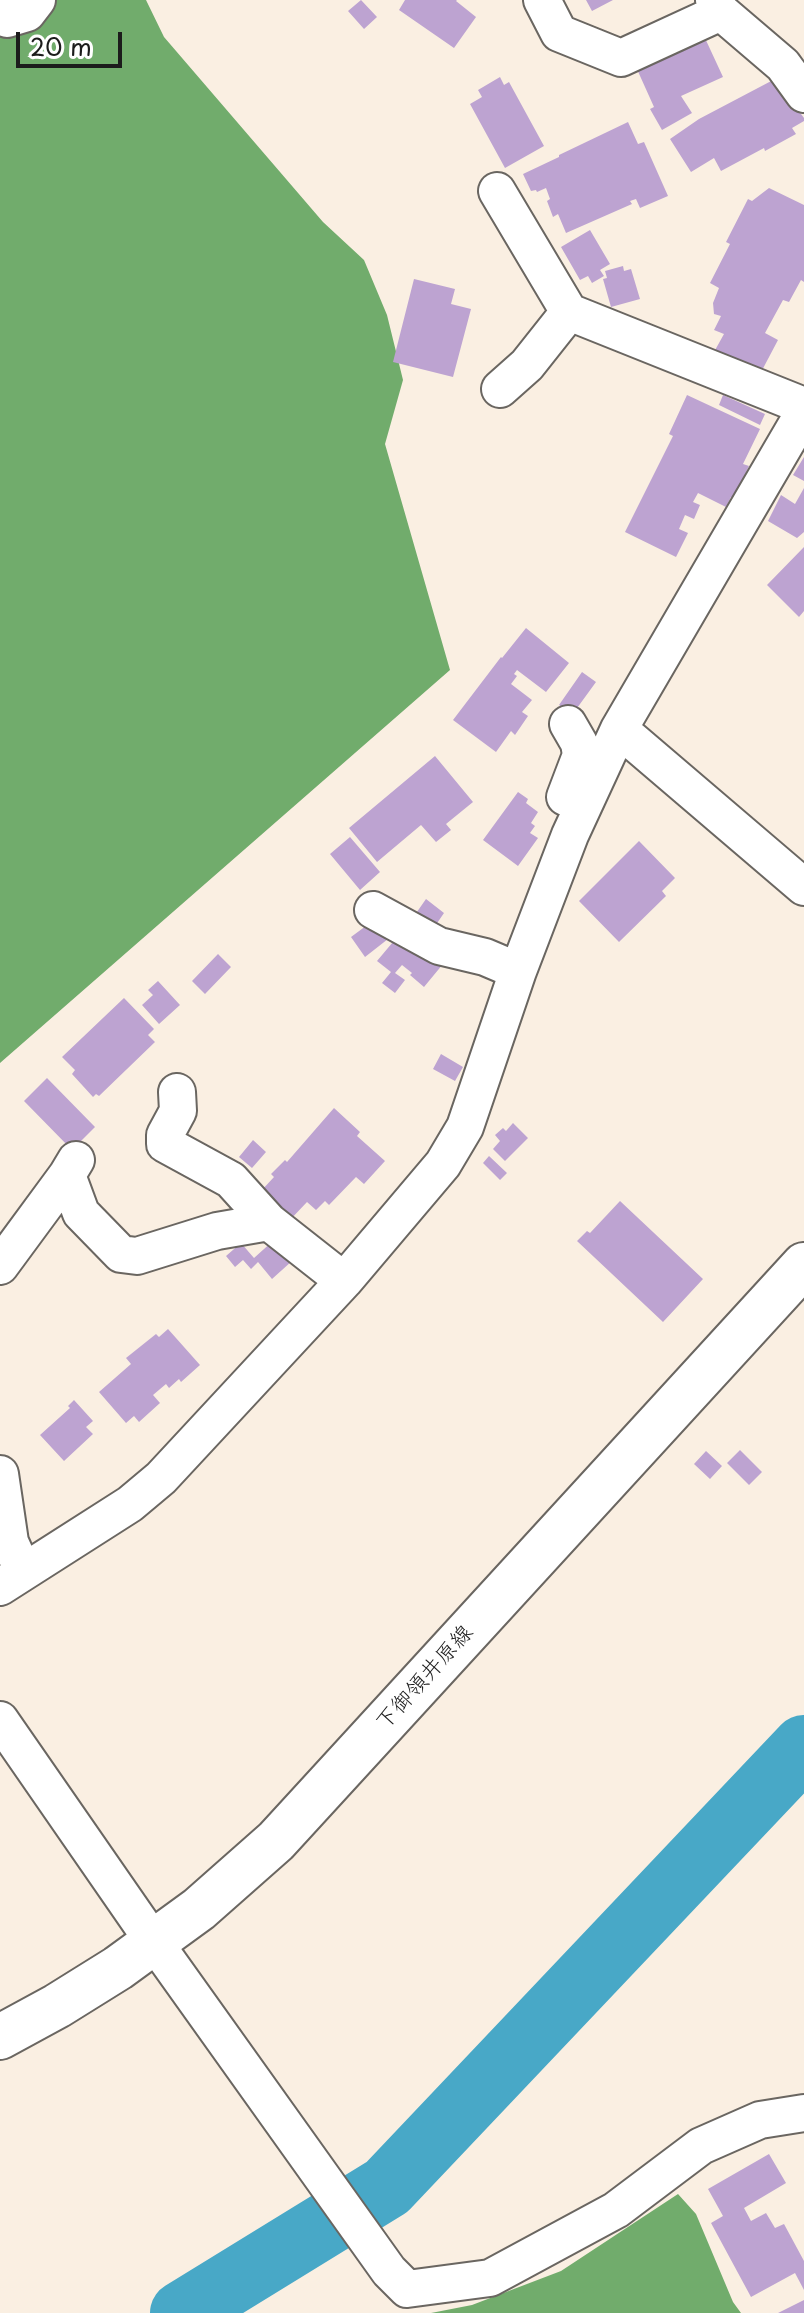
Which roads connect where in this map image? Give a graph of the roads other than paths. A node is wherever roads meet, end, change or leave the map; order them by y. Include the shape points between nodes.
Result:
1 (37, 0) edge
2 (542, 0) edge
3 (718, 6) edge
4 (0, 16) edge
5 (797, 67) edge
6 (497, 191) dead end
7 (569, 312) junction
8 (500, 389) dead end
9 (804, 406) edge
10 (804, 412) edge
11 (568, 724) dead end
12 (619, 729) junction
13 (570, 835) junction
14 (804, 887) edge
15 (373, 910) dead end
16 (518, 971) junction
17 (177, 1092) dead end
18 (269, 1222) junction
19 (804, 1265) edge
20 (0, 1266) edge
21 (344, 1281) junction
22 (0, 1474) edge
23 (12, 1579) edge
24 (0, 1720) edge
25 (153, 1941) junction
26 (0, 2037) edge
27 (804, 2113) edge

1 - 4 street via 27,13
2 - 3 street via 559,33 621,58
3 - 5 street
6 - 7 street
7 - 8 street via 527,365
7 - 9 street
10 - 12 street
11 - 13 street via 581,755 558,822
12 - 13 street
12 - 14 street
13 - 16 street
15 - 16 street via 439,946
16 - 21 street via 465,1127 443,1164
17 - 18 street via 178,1111 165,1144 231,1180
18 - 20 street via 217,1231 137,1256 121,1254 81,1213 72,1167
18 - 21 street
19 - 25 main road, 下御領井原線 via 276,1841 199,1909
21 - 23 street via 161,1478 130,1504
22 - 23 street
24 - 25 street
25 - 26 main road, 下御領井原線 via 94,1984
25 - 27 street via 407,2289 490,2278 616,2210 701,2146 760,2120

